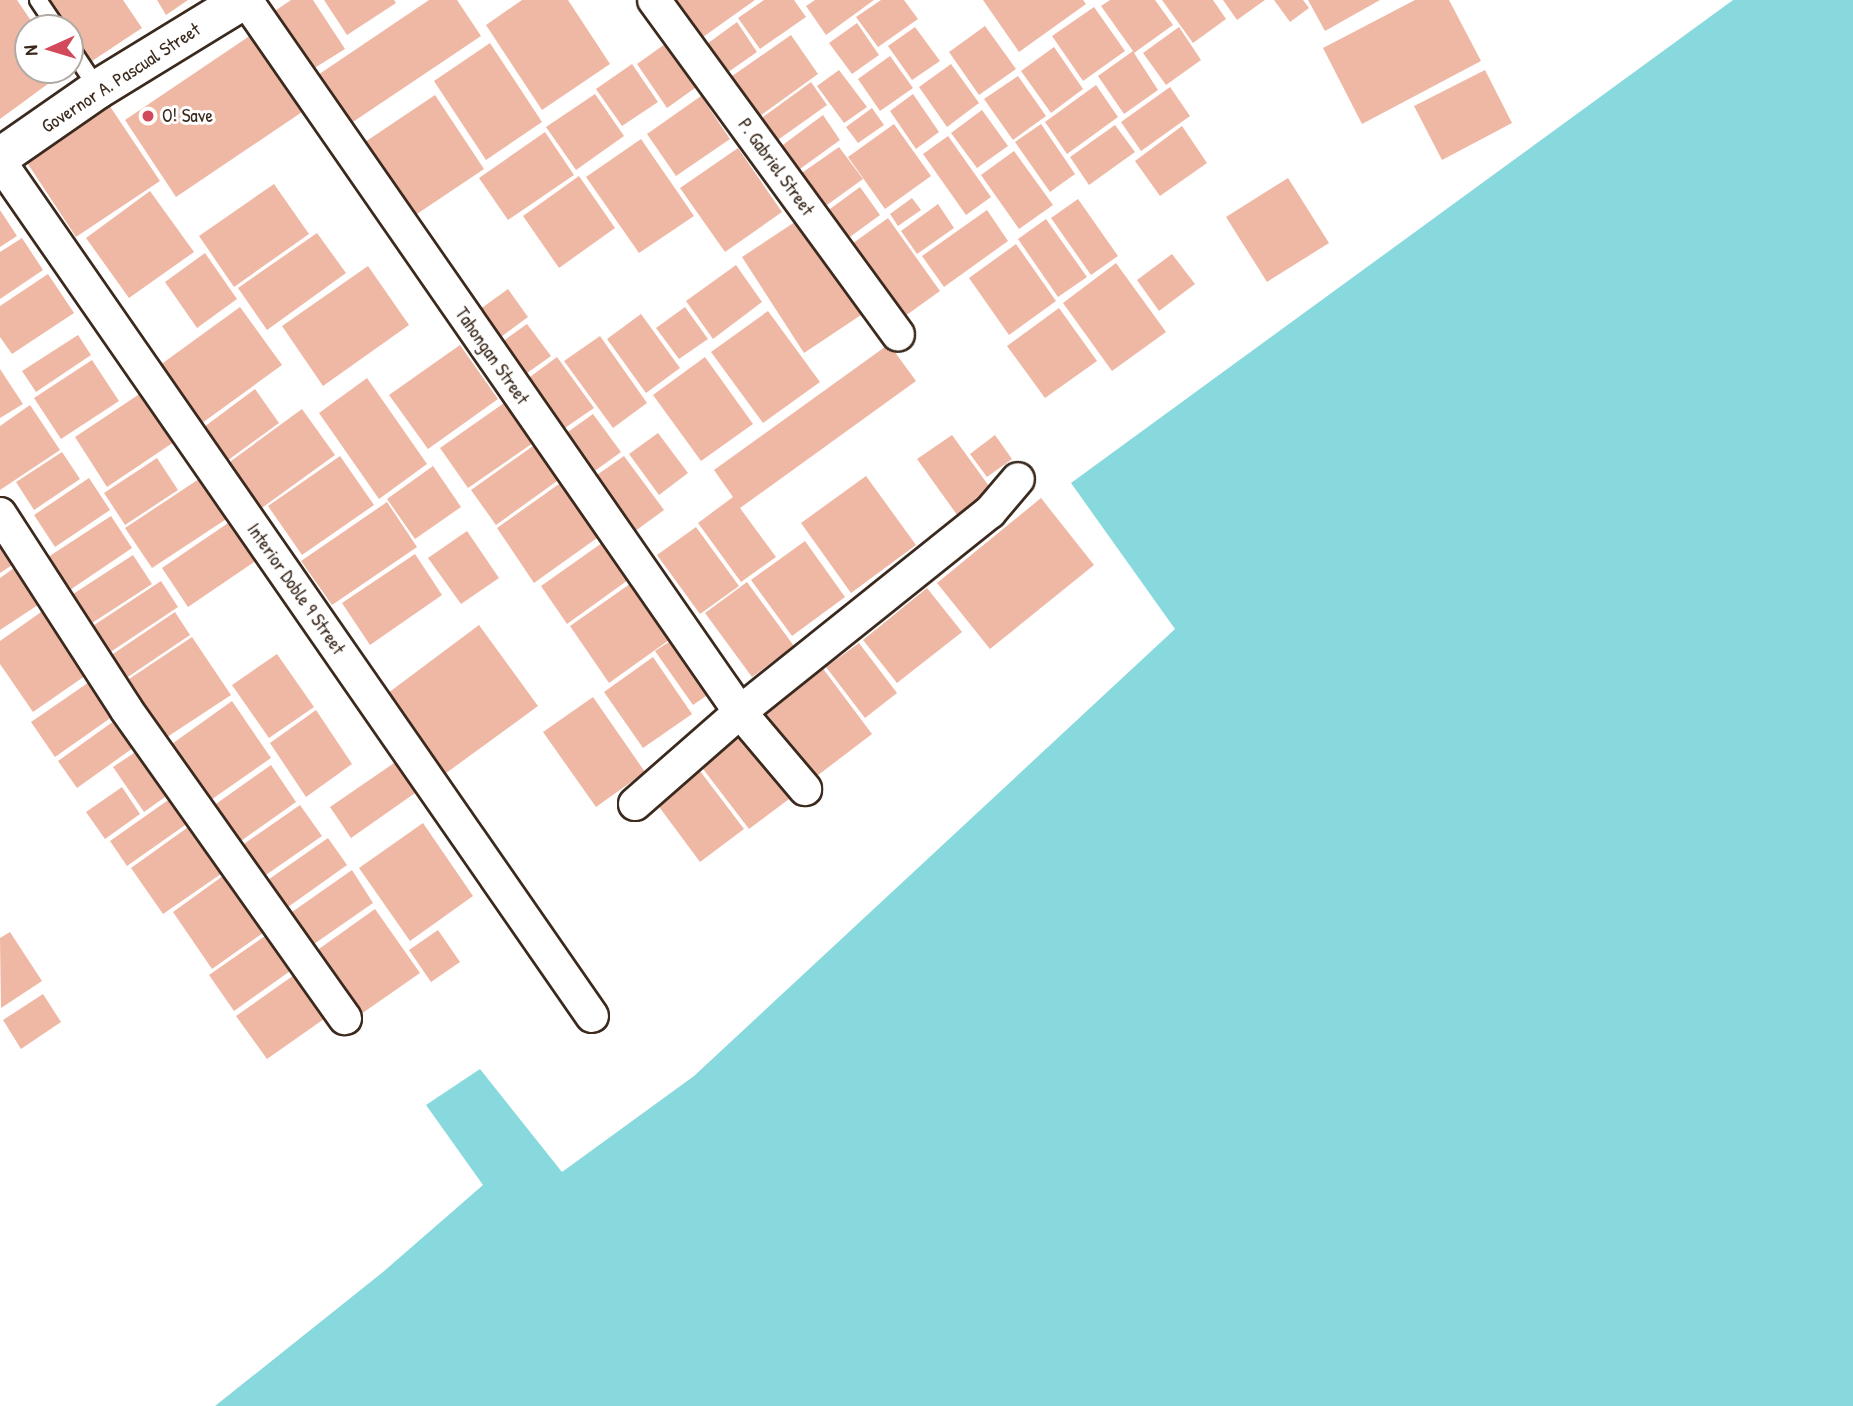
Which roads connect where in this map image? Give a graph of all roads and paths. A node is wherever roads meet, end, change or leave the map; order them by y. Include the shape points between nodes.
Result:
1 (245, 0) edge
2 (654, 0) edge
3 (84, 68) edge
4 (98, 89) junction
5 (0, 160) edge
6 (898, 334) dead end
7 (1018, 479) dead end
8 (0, 514) edge
9 (740, 712) junction
10 (806, 789) dead end
11 (635, 804) dead end
12 (592, 1016) dead end
13 (345, 1018) dead end

1 - 4 main road, Governor A. Pascual Street
1 - 9 street, Tahongan Street
2 - 6 street, P. Gabriel Street
3 - 4 lane
4 - 5 main road, Governor A. Pascual Street
5 - 12 street, Interior Doble 9 Street
7 - 9 street via 971,527
8 - 13 street via 126,709
9 - 10 street, Tahongan Street
9 - 11 street

